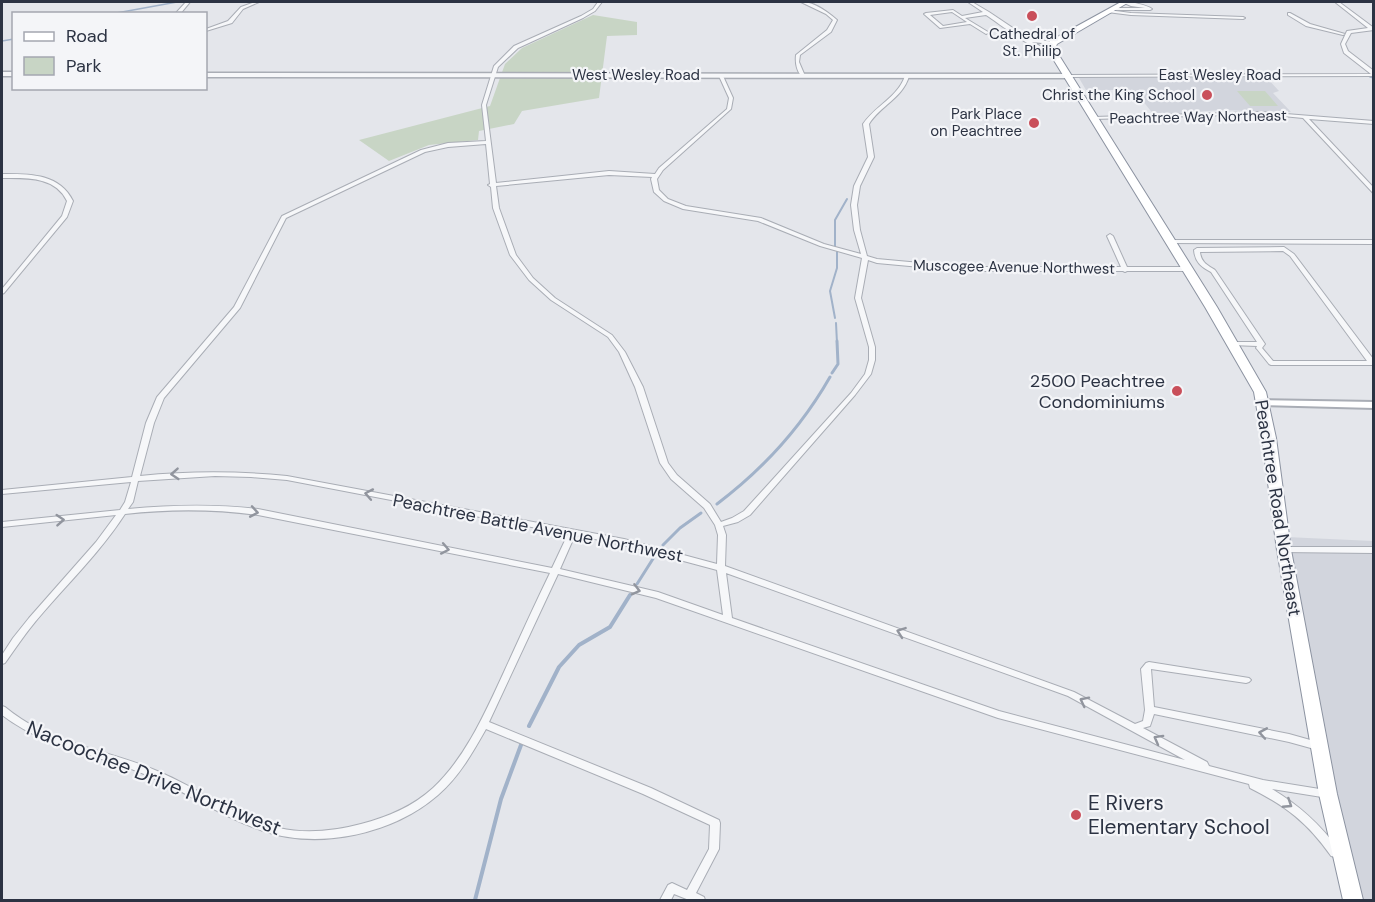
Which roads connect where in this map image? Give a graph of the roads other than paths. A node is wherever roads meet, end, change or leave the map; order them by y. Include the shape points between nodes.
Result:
1 (257, 2) edge
2 (600, 2) edge
3 (803, 2) edge
4 (970, 2) edge
5 (1125, 2) edge
6 (1337, 2) edge
7 (944, 4) dead end
8 (1110, 10) junction
9 (952, 11) junction
10 (988, 13) junction
11 (1289, 14) dead end
12 (961, 16) junction
13 (1243, 18) dead end
14 (971, 23) junction
15 (1373, 29) edge
16 (207, 30) edge
17 (986, 33) dead end
18 (1343, 33) dead end
19 (1030, 40) junction
20 (1053, 43) junction
21 (1055, 56) junction
22 (207, 75) edge
23 (493, 75) junction
24 (1374, 75) edge
25 (721, 76) junction
26 (803, 76) junction
27 (907, 76) junction
28 (1067, 76) junction
29 (1304, 116) junction
30 (1094, 118) junction
31 (1374, 123) edge
32 (487, 142) junction
33 (2, 176) edge
34 (656, 176) junction
35 (491, 185) junction
36 (1374, 192) edge
37 (1110, 236) dead end
38 (1169, 242) junction
39 (1252, 242) junction
40 (1268, 242) junction
41 (1374, 242) edge
42 (1254, 250) junction
43 (1272, 250) junction
44 (866, 259) junction
45 (1186, 269) junction
46 (1125, 270) junction
47 (2, 292) edge
48 (1233, 344) junction
49 (1262, 344) junction
50 (1263, 403) junction
51 (1374, 405) edge
52 (135, 478) junction
53 (2, 492) edge
54 (122, 513) junction
55 (2, 524) edge
56 (719, 525) junction
57 (573, 532) junction
58 (1284, 550) junction
59 (1374, 550) edge
60 (721, 568) junction
61 (555, 571) junction
62 (728, 618) junction
63 (2, 661) edge
64 (1246, 680) dead end
65 (2, 710) edge
66 (1150, 711) junction
67 (484, 724) junction
68 (1136, 727) junction
69 (1319, 747) junction
70 (1216, 772) junction
71 (1236, 777) junction
72 (1328, 794) junction
73 (1345, 866) junction
74 (695, 898) edge
75 (665, 900) edge
76 (1353, 900) edge

1 - 16 street via 242,8 230,22
2 - 23 street via 582,17 516,48 500,61
3 - 26 street via 835,20 829,31 798,55
4 - 10 street
5 - 8 highway
5 - 8 street via 1150,9
6 - 15 street
7 - 9 street
8 - 13 street via 1122,14
8 - 20 highway
9 - 12 street
9 - 14 street via 926,14 942,27
10 - 12 street
10 - 19 street
11 - 18 street via 1308,25
12 - 14 street
14 - 17 street
15 - 24 street via 1350,32 1343,44 1346,52
19 - 20 street
19 - 21 street
20 - 21 highway
21 - 28 highway, Peachtree Road Northeast
22 - 23 street, West Wesley Road
23 - 25 street, West Wesley Road
23 - 32 street via 484,105
24 - 28 street, East Wesley Road
25 - 26 street, West Wesley Road
25 - 34 street via 731,98 729,109
26 - 27 street, West Wesley Road
27 - 28 street, West Wesley Road
27 - 44 street via 896,94 866,124 871,157 857,186 854,203
28 - 30 highway, Peachtree Road Northeast
29 - 30 street, Peachtree Way Northeast via 1248,113
29 - 31 street, Peachtree Way Northeast
29 - 36 street
30 - 38 highway, Peachtree Road Northeast
32 - 35 street
32 - 52 street via 423,151 293,211 279,223 237,308 161,397
33 - 47 street via 45,180 64,190 70,201 65,216
34 - 35 street via 609,173
34 - 44 street, Muscogee Avenue Northwest via 656,191 675,205 759,219
35 - 56 street via 513,255 553,299 617,343 639,387 664,463 707,506
37 - 46 street
38 - 39 street
38 - 45 highway, Peachtree Road Northeast
39 - 40 street
39 - 42 street
40 - 41 street
40 - 43 street
42 - 43 street
42 - 49 street via 1197,250 1197,257 1213,271
43 - 49 street via 1284,249 1292,255 1372,363 1271,363 1259,348
44 - 46 street, Muscogee Avenue Northwest via 964,269
44 - 56 street via 858,298 872,347 868,374 747,513
45 - 46 street, Muscogee Avenue Northwest
45 - 48 highway, Peachtree Road Northeast
48 - 49 street
48 - 50 highway, Peachtree Road Northeast
50 - 51 main road
50 - 58 highway, Peachtree Road Northeast
52 - 53 street, Peachtree Battle Avenue Northwest
52 - 54 street
57 -> 52 street, Peachtree Battle Avenue Northwest via 265,475 202,472
55 -> 54 street, Peachtree Battle Avenue Northwest
54 -> 61 street, Peachtree Battle Avenue Northwest via 187,507 241,509
54 - 63 street via 106,537 23,629
56 - 60 street
57 - 60 street, Peachtree Battle Avenue Northwest
57 - 61 street, Nacoochee Drive Northwest
58 - 59 street
58 - 69 highway, Peachtree Road Northeast
60 - 62 street
68 -> 60 street, Peachtree Battle Avenue Northwest via 1071,694
61 -> 62 street, Peachtree Battle Avenue Northwest via 658,595
61 - 67 street, Nacoochee Drive Northwest
62 - 70 street, Peachtree Battle Avenue Northwest via 998,714
64 - 66 street via 1149,665 1146,669
65 - 67 street, Nacoochee Drive Northwest via 30,729 159,775 252,823 303,836 369,828 418,807 457,770
66 - 68 street via 1147,723
69 -> 66 street
67 - 74 street via 715,823 714,849
70 -> 68 street, Peachtree Battle Avenue Northwest
69 - 72 highway, Peachtree Road Northeast
70 - 71 street, Peachtree Battle Avenue Northwest
71 - 72 street, Peachtree Battle Avenue Northwest
71 -> 73 street, Peachtree Battle Avenue Northwest via 1295,808 1317,828
72 - 73 highway, Peachtree Road Northeast
73 - 76 highway, Peachtree Road Northeast
74 - 75 street via 672,888

